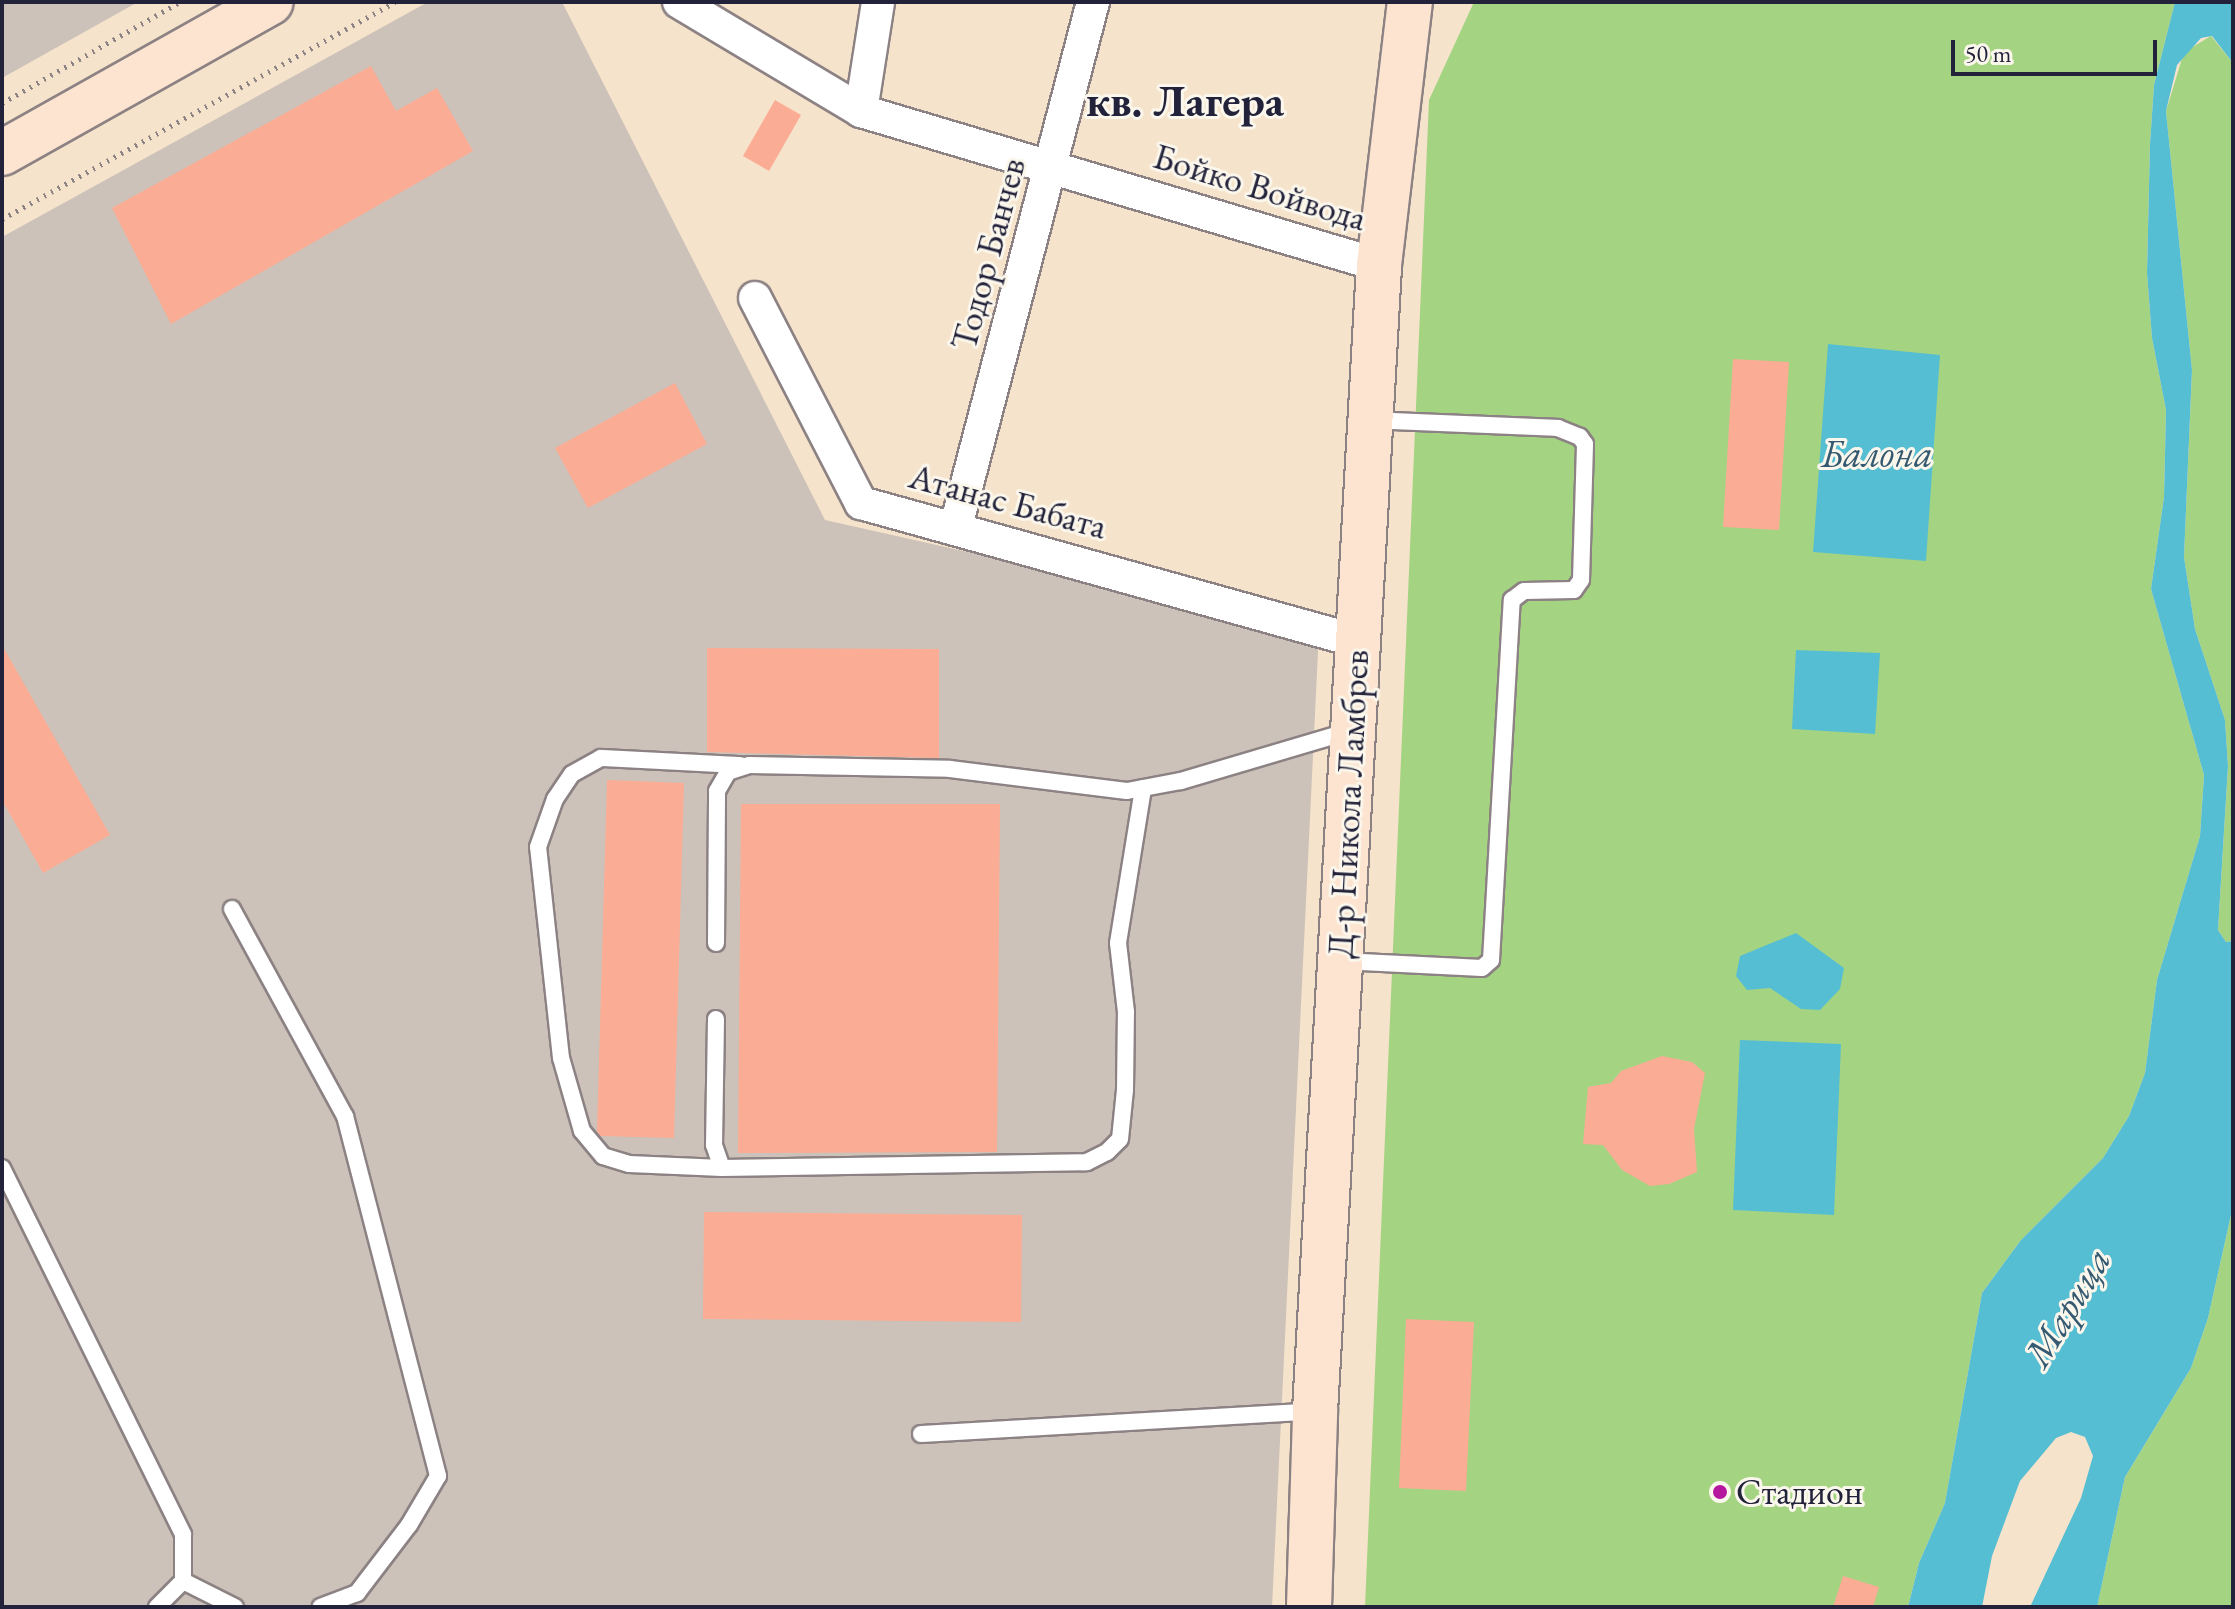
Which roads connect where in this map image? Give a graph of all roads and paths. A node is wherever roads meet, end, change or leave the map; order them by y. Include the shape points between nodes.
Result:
1 (180, 2) edge
2 (271, 2) edge
3 (395, 2) edge
4 (679, 2) edge
5 (878, 2) edge
6 (1093, 2) edge
7 (1410, 2) edge
8 (2, 103) edge
9 (861, 111) junction
10 (2, 153) edge
11 (1053, 167) junction
12 (2, 219) edge
13 (1379, 265) junction
14 (755, 298) dead end
15 (1369, 420) junction
16 (956, 526) junction
17 (1357, 641) junction
18 (1351, 731) junction
19 (749, 765) junction
20 (1143, 788) junction
21 (232, 909) dead end
22 (716, 943) dead end
23 (1340, 960) junction
24 (716, 1019) dead end
25 (2, 1168) edge
26 (722, 1168) junction
27 (1315, 1411) junction
28 (921, 1434) dead end
29 (183, 1581) junction
30 (157, 1607) edge
31 (235, 1607) edge
32 (321, 1607) edge
33 (1309, 1607) edge

1 - 8 path
2 - 10 street
3 - 12 path
4 - 9 street, Бойко Войвода
5 - 9 street
6 - 11 street, Тодор Банчев
7 - 13 street, Д-р Никола Ламбрев
9 - 11 street, Бойко Войвода
11 - 13 street, Бойко Войвода
11 - 16 street, Тодор Банчев
13 - 15 street, Д-р Никола Ламбрев
14 - 16 street, Атанас Бабата via 861,503
15 - 17 street, Д-р Никола Ламбрев
15 - 23 lane via 1558,428 1580,437 1585,444 1581,580 1574,590 1524,591 1512,600 1491,960 1482,968
16 - 17 street, Атанас Бабата
17 - 18 street, Д-р Никола Ламбрев
18 - 20 lane
18 - 23 street, Д-р Никола Ламбрев
19 - 20 lane via 950,769 1127,791
19 - 22 lane via 728,772 717,791
19 - 26 lane via 601,758 572,774 555,799 538,847 561,1058 582,1131 603,1156 629,1164
20 - 26 lane via 1118,943 1126,1012 1125,1090 1120,1139 1107,1152 1087,1162
21 - 32 lane via 345,1116 438,1476 409,1525 357,1593
23 - 27 street, Д-р Никола Ламбрев
24 - 26 lane via 714,1145
25 - 29 lane via 183,1535
27 - 28 lane
27 - 33 street, Д-р Никола Ламбрев
29 - 30 lane
29 - 31 lane

